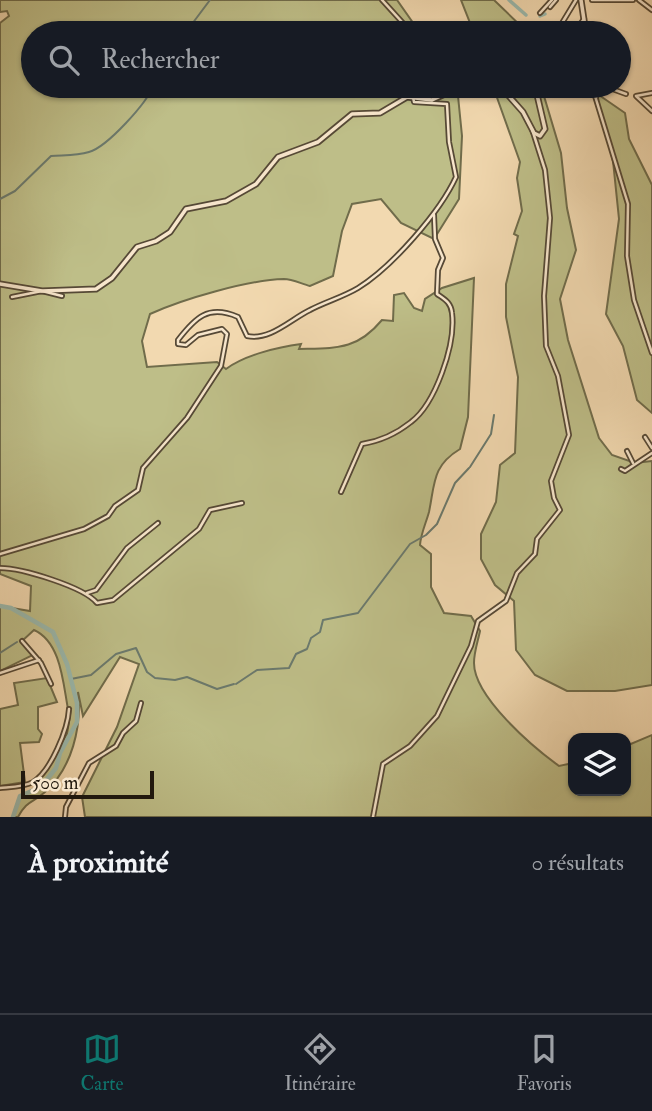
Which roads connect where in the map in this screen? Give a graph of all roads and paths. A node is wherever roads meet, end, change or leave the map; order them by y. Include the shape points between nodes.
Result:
1 (382, 0) edge
2 (543, 0) edge
3 (579, 0) edge
4 (592, 0) edge
5 (633, 0) edge
6 (639, 0) edge
7 (604, 1) edge
8 (552, 3) edge
9 (652, 10) edge
10 (540, 13) dead end
11 (584, 19) edge
12 (401, 21) edge
13 (564, 21) edge
14 (652, 93) edge
15 (408, 98) edge
16 (413, 98) edge
17 (419, 98) edge
18 (436, 98) edge
19 (511, 98) edge
20 (538, 98) edge
21 (596, 98) edge
22 (652, 111) edge
23 (536, 138) junction
24 (434, 215) junction
25 (0, 284) edge
26 (42, 291) junction
27 (62, 296) dead end
28 (12, 297) dead end
29 (652, 353) edge
30 (645, 438) dead end
31 (652, 447) edge
32 (627, 450) dead end
33 (652, 453) edge
34 (634, 464) junction
35 (621, 469) dead end
36 (341, 492) dead end
37 (242, 503) dead end
38 (158, 523) dead end
39 (0, 554) edge
40 (0, 568) edge
41 (87, 593) junction
42 (22, 641) dead end
43 (39, 660) junction
44 (0, 673) edge
45 (51, 684) dead end
46 (141, 703) dead end
47 (69, 709) dead end
48 (0, 788) edge
49 (65, 817) edge
50 (373, 817) edge

1 - 12 street
2 - 8 street
3 - 11 street
3 - 13 street
4 - 7 street
5 - 7 street
6 - 9 street
8 - 10 street
14 - 22 street via 636,97
15 - 26 street via 380,113 352,114 318,142 278,157 256,184 226,201 187,209 170,232 136,247 96,289
16 - 24 street via 414,102 447,104 456,177
17 - 18 street
19 - 23 street
20 - 23 street via 545,129
21 - 29 street via 628,204 627,256 634,300
23 - 50 street via 551,218 544,296 546,346 558,376 569,435 551,481 561,509 537,539 536,554 517,573 506,601 478,621 437,716 410,746 383,764
24 - 36 street via 435,239 443,258 437,294 452,311 447,357 422,412 380,442 362,444
24 - 39 street via 367,282 276,331 252,337 233,315 220,312 197,317 178,344 186,345 198,335 222,329 227,334 224,360 187,418 143,468 138,490 108,516 84,529
25 - 26 street
26 - 27 street
26 - 28 street
30 - 31 street
32 - 34 street
33 - 34 street
34 - 35 street
37 - 41 street via 214,507 199,529 113,600 96,603
38 - 41 street via 127,548 96,590
40 - 41 street
42 - 43 street
43 - 44 street
43 - 45 street
46 - 49 street via 136,721 116,747 89,763 66,806
47 - 48 street via 68,727 40,776 30,784

